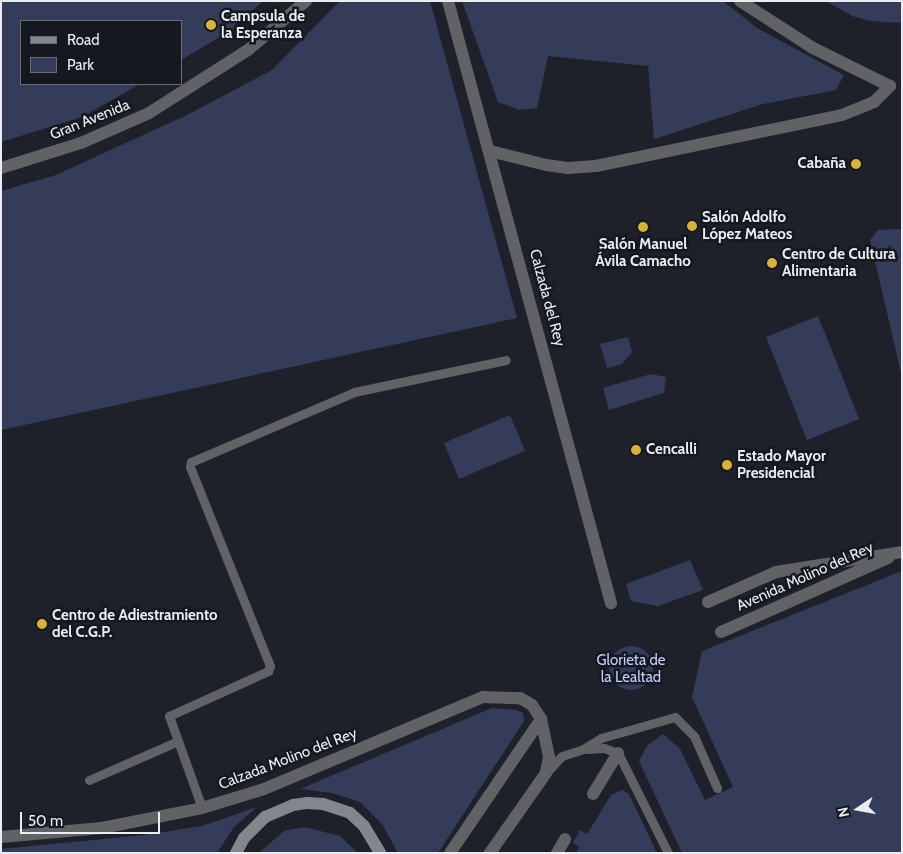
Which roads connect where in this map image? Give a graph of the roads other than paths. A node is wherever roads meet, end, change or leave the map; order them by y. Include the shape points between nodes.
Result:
1 (306, 1) edge
2 (448, 1) edge
3 (740, 1) edge
4 (490, 151) junction
5 (1, 168) edge
6 (506, 360) dead end
7 (902, 552) edge
8 (708, 602) dead end
9 (612, 604) dead end
10 (721, 632) dead end
11 (541, 719) junction
12 (176, 742) junction
13 (583, 749) junction
14 (618, 753) junction
15 (546, 773) junction
16 (89, 780) dead end
17 (717, 788) dead end
18 (593, 794) dead end
19 (202, 808) junction
20 (1, 837) edge
21 (565, 840) dead end
22 (236, 853) edge
23 (380, 853) edge
24 (450, 853) edge
25 (490, 853) edge
26 (557, 853) edge
27 (668, 853) edge

1 - 5 street, Gran Avenida via 248,50 148,113 81,143
2 - 4 street, Calzada del Rey
3 - 4 street via 813,48 890,86 874,102 842,115 596,166 546,165
4 - 9 street, Calzada del Rey
6 - 12 lane via 354,392 192,462 190,467 270,666 268,671 169,716
7 - 8 street, Avenida Molino del Rey via 776,572
7 - 10 street, Avenida Molino del Rey
11 - 15 street via 548,746
11 - 19 street, Calzada Molino del Rey via 532,705 520,698 483,697 264,789
11 - 24 street
12 - 16 lane
12 - 19 lane
13 - 14 lane via 604,748
13 - 15 lane via 562,756
13 - 17 lane via 617,732 674,717 694,736
14 - 18 street
14 - 27 lane
15 - 25 street
19 - 20 street, Calzada Molino del Rey via 102,828
21 - 26 street
22 - 23 main road via 244,838 265,817 293,805 308,803 323,804 350,813 364,826

